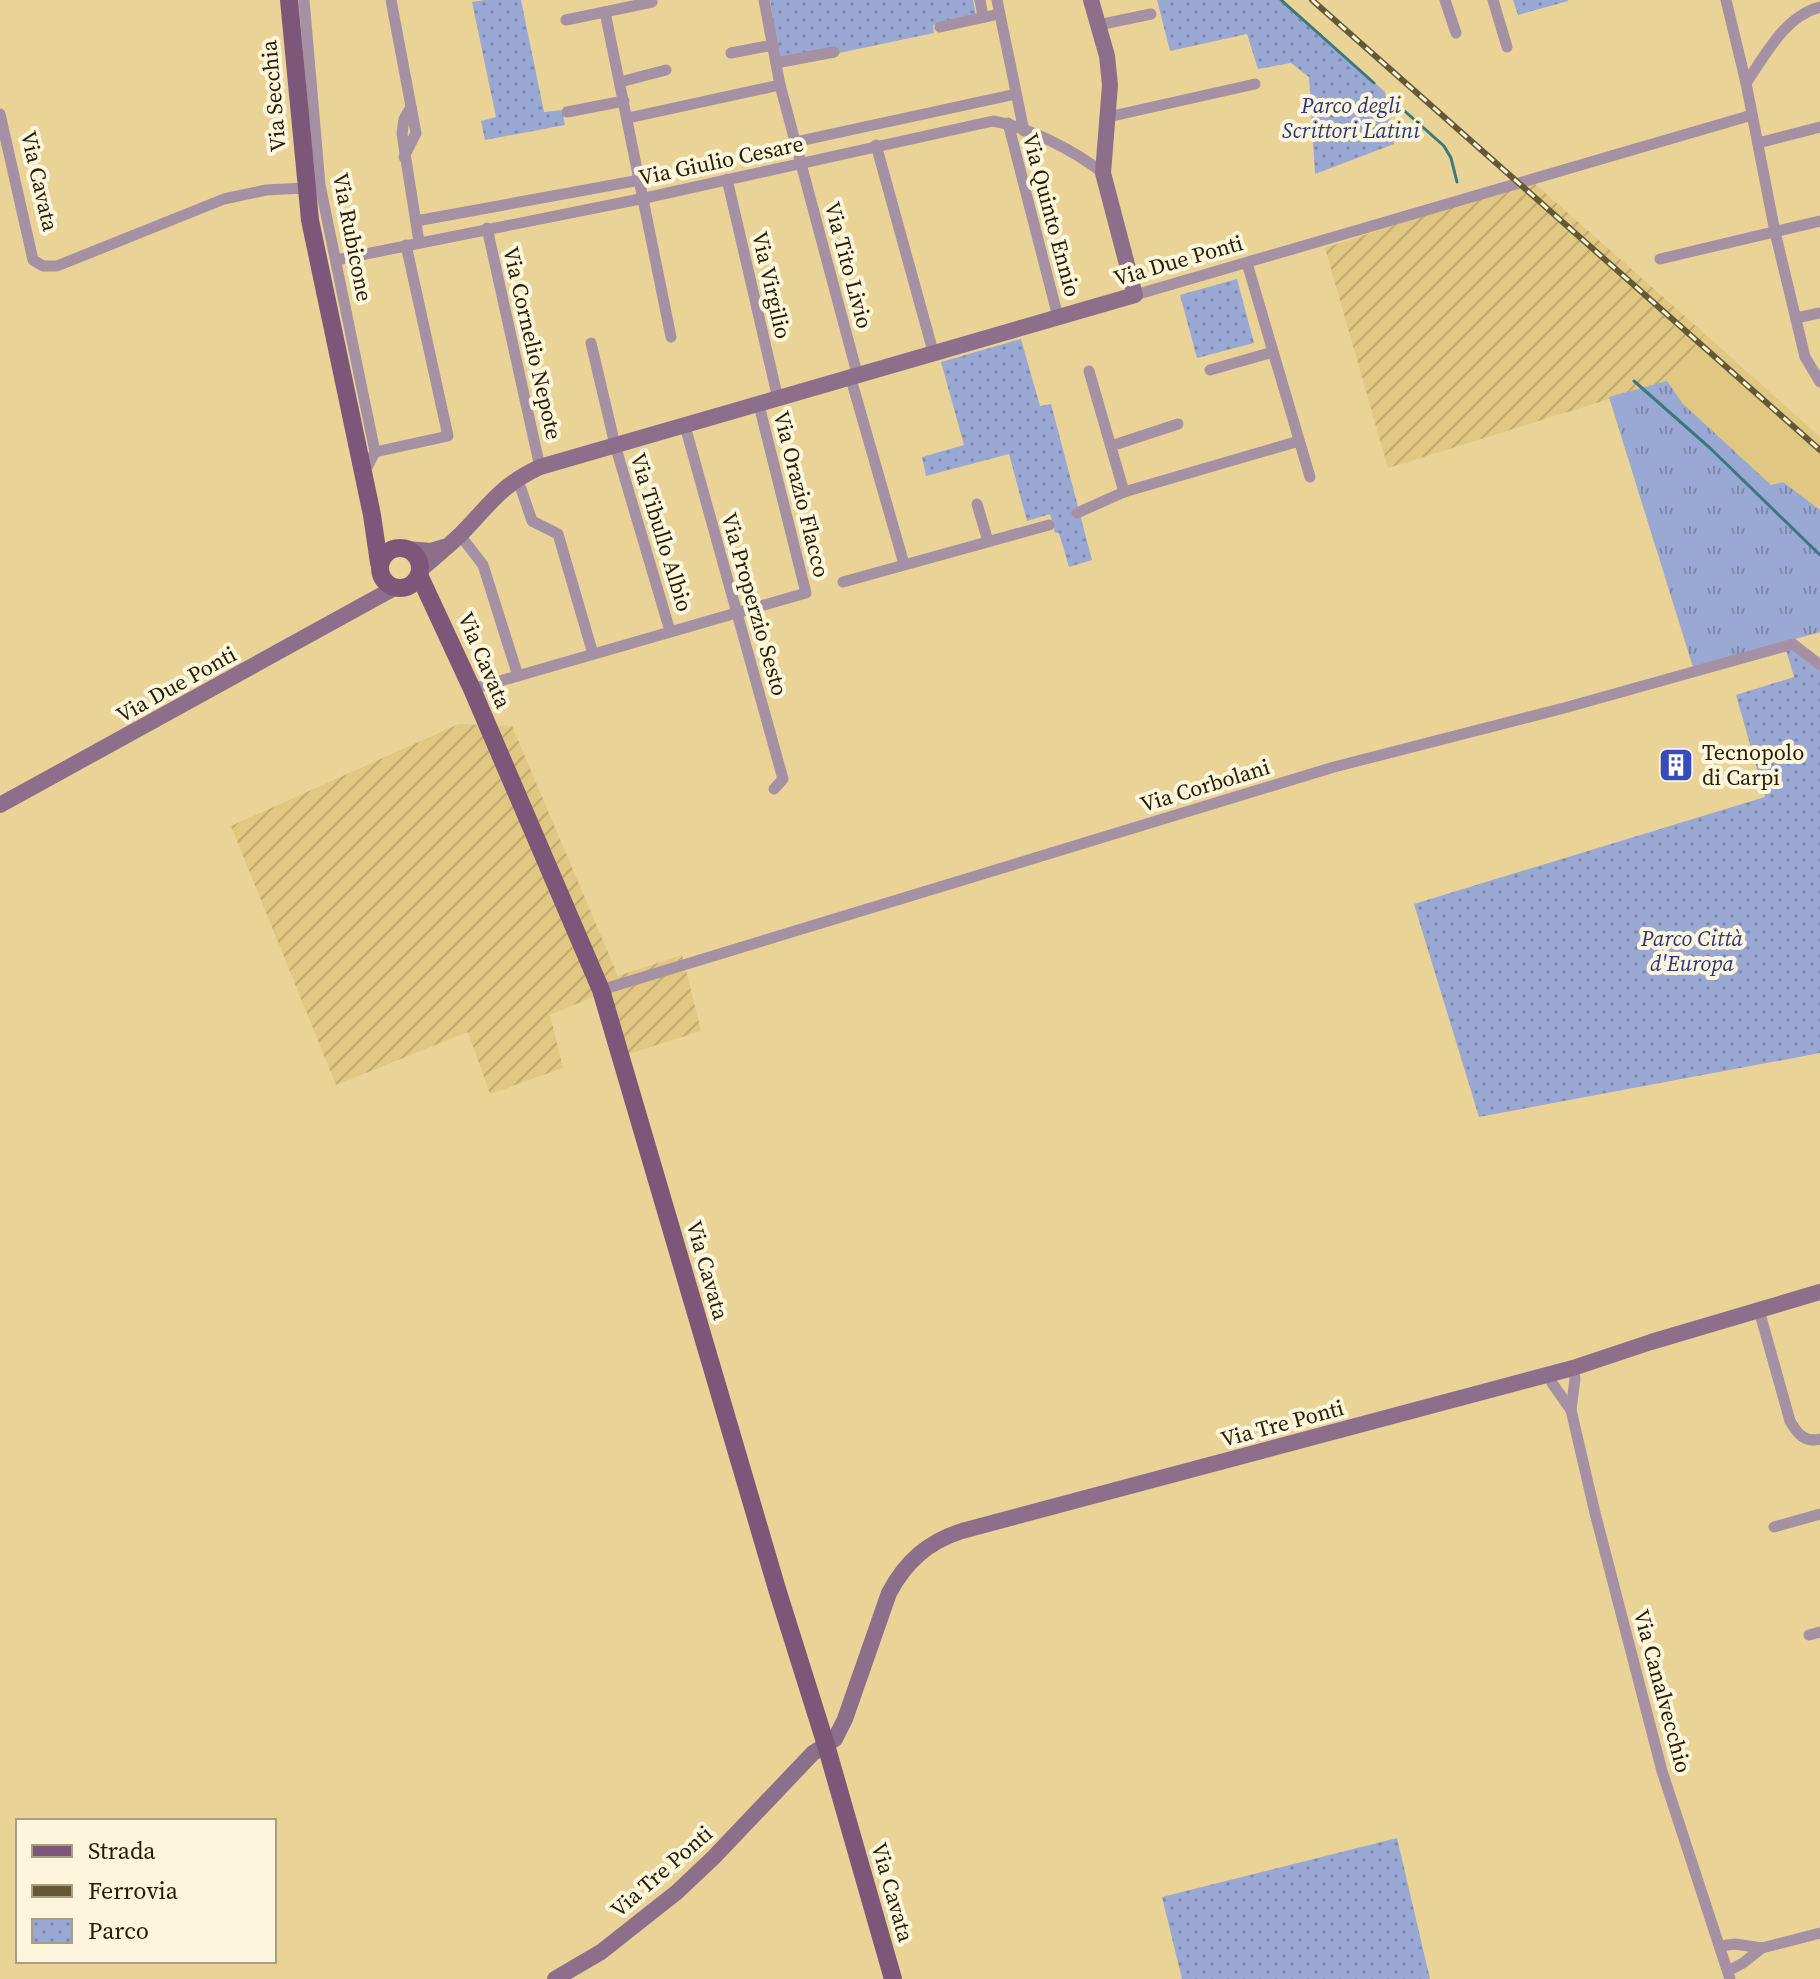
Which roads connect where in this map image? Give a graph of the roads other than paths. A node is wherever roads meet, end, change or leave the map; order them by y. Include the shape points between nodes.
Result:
1 (289, 0) edge
2 (304, 0) edge
3 (391, 0) edge
4 (764, 0) edge
5 (980, 0) edge
6 (997, 0) edge
7 (1091, 0) edge
8 (1445, 0) edge
9 (1493, 0) edge
10 (1726, 0) edge
11 (652, 2) dead end
12 (1820, 7) edge
13 (605, 12) junction
14 (999, 14) junction
15 (1151, 14) dead end
16 (983, 17) junction
17 (566, 20) dead end
18 (1098, 25) junction
19 (940, 27) dead end
20 (1456, 33) dead end
21 (773, 45) junction
22 (1507, 47) dead end
23 (834, 52) dead end
24 (731, 53) dead end
25 (776, 63) junction
26 (666, 70) dead end
27 (620, 82) junction
28 (1746, 83) junction
29 (1255, 84) dead end
30 (780, 85) junction
31 (1016, 94) junction
32 (624, 101) junction
33 (567, 112) dead end
34 (0, 114) edge
35 (1752, 115) junction
36 (1108, 117) junction
37 (628, 118) junction
38 (1008, 123) junction
39 (1820, 127) edge
40 (1024, 131) junction
41 (795, 142) junction
42 (1758, 143) junction
43 (876, 145) junction
44 (801, 164) junction
45 (1103, 173) junction
46 (727, 179) junction
47 (640, 180) junction
48 (305, 188) junction
49 (645, 198) junction
50 (416, 221) junction
51 (1820, 221) edge
52 (487, 228) junction
53 (1775, 232) junction
54 (419, 242) junction
55 (406, 245) junction
56 (1660, 259) dead end
57 (336, 260) junction
58 (1247, 263) junction
59 (1135, 295) junction
60 (1820, 313) edge
61 (1058, 317) junction
62 (1796, 318) junction
63 (671, 337) dead end
64 (591, 343) dead end
65 (1273, 352) junction
66 (934, 355) junction
67 (1210, 370) dead end
68 (1089, 371) dead end
69 (855, 378) junction
70 (1820, 382) edge
71 (778, 399) junction
72 (759, 405) junction
73 (1178, 424) dead end
74 (685, 426) junction
75 (1299, 441) junction
76 (615, 445) junction
77 (1111, 446) junction
78 (375, 452) junction
79 (540, 467) junction
80 (363, 475) junction
81 (517, 477) junction
82 (1310, 477) dead end
83 (1124, 492) junction
84 (977, 504) dead end
85 (1077, 513) dead end
86 (372, 515) junction
87 (1049, 525) dead end
88 (455, 539) junction
89 (988, 541) junction
90 (402, 548) junction
91 (904, 564) junction
92 (405, 580) junction
93 (843, 582) dead end
94 (736, 613) junction
95 (670, 631) junction
96 (593, 654) junction
97 (1820, 665) edge
98 (518, 676) junction
99 (472, 689) junction
100 (774, 789) dead end
101 (0, 805) edge
102 (601, 990) junction
103 (1820, 1292) edge
104 (1759, 1310) junction
105 (1573, 1368) junction
106 (1550, 1374) junction
107 (1571, 1410) junction
108 (1820, 1439) edge
109 (1820, 1514) edge
110 (1774, 1527) dead end
111 (850, 1703) junction
112 (820, 1725) junction
113 (828, 1754) junction
114 (1820, 1933) edge
115 (1720, 1946) junction
116 (1762, 1948) junction
117 (1729, 1975) edge
118 (555, 1979) edge
119 (893, 1979) edge

1 - 48 main road, Via Secchia
2 - 57 street, Via Rubicone via 320,185
3 - 50 street via 411,107 402,134
4 - 21 street, Via Tito Livio
5 - 16 street
6 - 14 street
7 - 18 street
8 - 20 street
9 - 22 street
10 - 28 street
11 - 13 street
12 - 28 street via 1792,21
13 - 17 street
13 - 27 street
14 - 16 street
14 - 31 street
15 - 18 street
16 - 19 street
18 - 36 street via 1107,56
21 - 24 street
21 - 25 street, Via Tito Livio
23 - 25 street
25 - 30 street, Via Tito Livio
26 - 27 street
27 - 32 street
28 - 35 street
29 - 36 street
30 - 37 street
30 - 41 street, Via Tito Livio
31 - 40 street
31 - 41 street, Via Giulio Cesare
32 - 33 street
32 - 37 street
34 - 48 street, Via Cavata via 33,260 43,266 57,266 224,199
35 - 42 street
35 - 58 street, Via Due Ponti
36 - 45 street
37 - 47 street
38 - 40 street
38 - 43 street, Via Giulio Cesare via 993,121
38 - 61 street, Via Quinto Ennio
39 - 42 street
40 - 45 street via 1082,157
41 - 44 street, Via Tito Livio
42 - 53 street
43 - 44 street, Via Giulio Cesare
43 - 66 street
44 - 46 street, Via Giulio Cesare
44 - 69 street, Via Tito Livio
45 - 59 street
46 - 49 street, Via Giulio Cesare
46 - 71 street, Via Virgilio
47 - 49 street
47 - 50 street, Via Giulio Cesare
48 - 80 main road, Via Cavata
49 - 52 street, Via Giulio Cesare
49 - 63 street
50 - 54 street
51 - 53 street
52 - 54 street, Via Giulio Cesare
52 - 79 street, Via Cornelio Nepote
53 - 56 street
53 - 62 street
54 - 55 street, Via Giulio Cesare
55 - 57 street, Via Giulio Cesare
55 - 78 street via 448,436
57 - 78 street, Via Rubicone
58 - 59 street, Via Due Ponti
58 - 65 street
59 - 61 street, Via Due Ponti
60 - 62 street
61 - 66 street, Via Due Ponti
62 - 70 street via 1805,357
64 - 76 street
65 - 67 street
65 - 75 street
66 - 69 street, Via Due Ponti
68 - 77 street
69 - 71 street, Via Due Ponti
69 - 91 street, Via Tito Livio
71 - 72 street, Via Due Ponti
72 - 74 street, Via Due Ponti
72 - 94 street, Via Orazio Flacco via 806,593
73 - 77 street
74 - 76 street, Via Due Ponti
74 - 94 street, Via Properzio Sesto
75 - 82 street
75 - 83 street
76 - 79 street, Via Due Ponti
76 - 95 street, Via Tibullo Albio
77 - 83 street
78 - 80 street
79 - 81 street, Via Due Ponti
80 - 86 main road, Via Cavata
81 - 88 street, Via Due Ponti
81 - 96 street via 532,521 558,534
83 - 85 street
84 - 89 street
86 - 90 main road, Via Cavata via 381,531
86 - 92 main road, Via Cavata
87 - 89 street
88 - 90 street via 431,551
88 - 92 street, Via Due Ponti
88 - 98 street via 483,565
89 - 91 street
90 - 92 main road, Via Cavata via 414,556
90 - 92 main road via 387,550
91 - 93 street
92 - 99 main road, Via Cavata
92 - 101 street, Via Due Ponti
94 - 95 street
94 - 100 street, Via Properzio Sesto via 783,779
95 - 96 street
96 - 98 street
97 - 102 street, Via Corbolani via 1793,644 1334,767
98 - 99 street
99 - 102 main road, Via Cavata
102 - 112 main road, Via Cavata
103 - 104 street, Via Tre Ponti
104 - 105 street, Via Tre Ponti
104 - 108 street via 1790,1421 1799,1436
105 - 106 street, Via Tre Ponti
105 - 107 street, Via Canalvecchio
106 - 107 street, Via Canalvecchio
106 - 111 street, Via Tre Ponti via 947,1536 900,1573
107 - 115 street, Via Canalvecchio via 1662,1771
109 - 110 street
111 - 112 street
111 - 113 street, Via Tre Ponti
112 - 113 main road, Via Cavata
113 - 118 street, Via Tre Ponti via 813,1753 677,1892 601,1952
113 - 119 main road, Via Cavata
114 - 116 street
115 - 116 street
115 - 117 street, Via Canalvecchio
116 - 117 street

